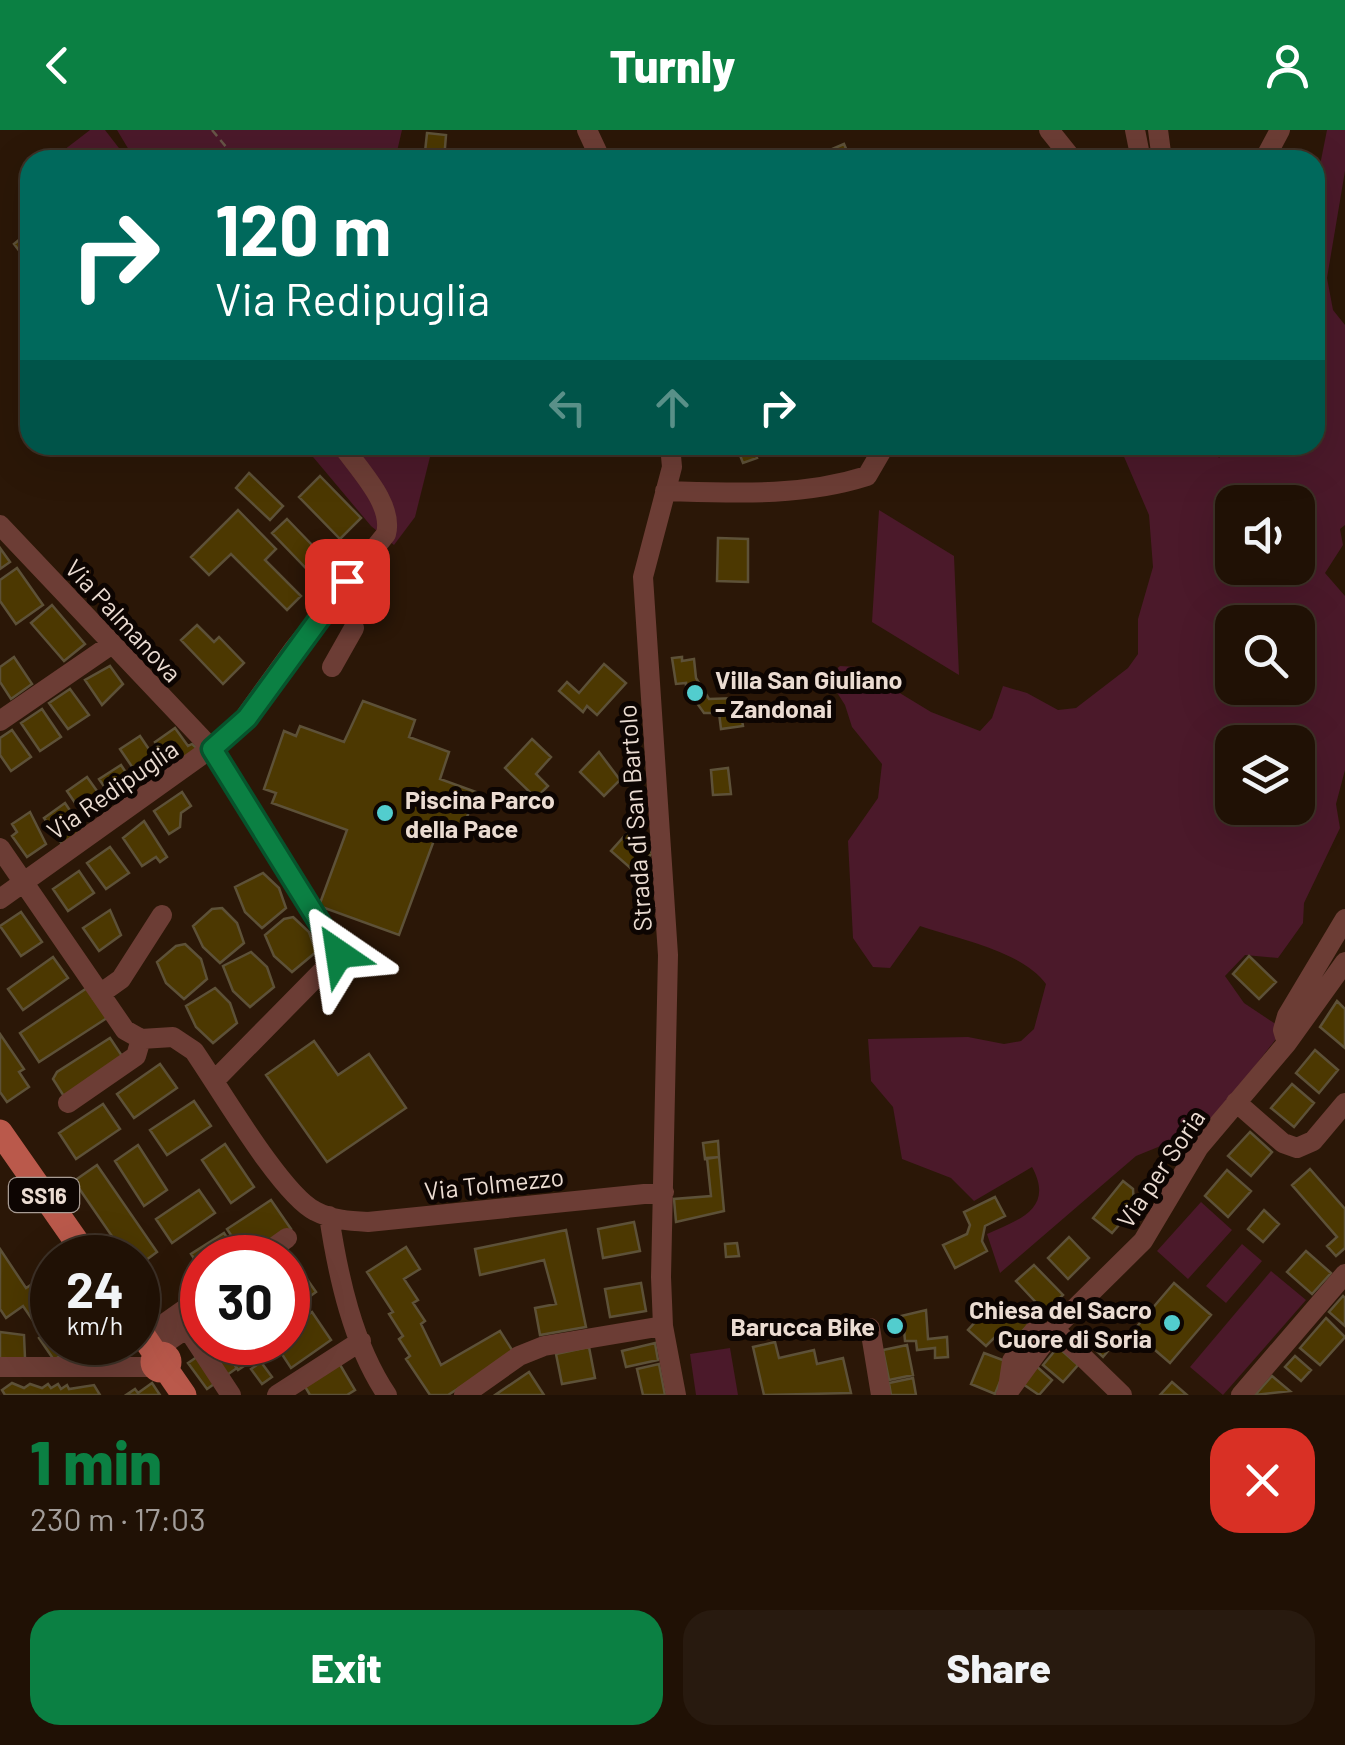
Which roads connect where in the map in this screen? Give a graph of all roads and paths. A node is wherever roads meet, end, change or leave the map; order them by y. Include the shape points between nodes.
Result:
1 (212, 130) edge
2 (1049, 130) edge
3 (229, 150) edge
4 (1065, 150) edge
5 (349, 455) edge
6 (671, 455) edge
7 (880, 455) edge
8 (666, 491) junction
9 (0, 525) edge
10 (354, 628) dead end
11 (112, 644) junction
12 (332, 667) dead end
13 (0, 721) edge
14 (212, 749) junction
15 (0, 848) edge
16 (24, 882) junction
17 (0, 899) edge
18 (162, 915) dead end
19 (1345, 918) edge
20 (1345, 962) edge
21 (100, 994) junction
22 (141, 1039) junction
23 (1287, 1042) junction
24 (215, 1080) junction
25 (1236, 1102) junction
26 (68, 1103) dead end
27 (1345, 1103) edge
28 (0, 1132) edge
29 (664, 1192) junction
30 (330, 1216) junction
31 (72, 1235) edge
32 (1345, 1274) edge
33 (180, 1322) edge
34 (663, 1326) junction
35 (870, 1328) dead end
36 (1045, 1328) junction
37 (360, 1341) junction
38 (160, 1345) edge
39 (160, 1347) edge
40 (160, 1361) edge
41 (30, 1364) edge
42 (0, 1367) edge
43 (1007, 1393) edge
44 (184, 1395) edge
45 (231, 1395) edge
46 (278, 1395) edge
47 (387, 1395) edge
48 (464, 1395) edge
49 (676, 1395) edge
50 (880, 1395) edge
51 (1122, 1395) edge
52 (1241, 1395) edge

1 - 3 path
2 - 4 street
5 - 14 street, Via Redipuglia via 381,501 386,534 247,718
6 - 8 street, Strada di San Bartolo
7 - 8 street via 867,476 829,488
8 - 29 street, Strada di San Bartolo via 643,577 668,955
9 - 11 street, Via Palmanova
10 - 12 street
11 - 13 street
11 - 14 street, Via Palmanova
14 - 16 street, Via Redipuglia
14 - 24 street, Via Palmanova via 339,954
15 - 16 street
16 - 17 street, Via Redipuglia
16 - 21 street
18 - 21 street via 121,979
19 - 23 street via 1287,1016
20 - 23 street, Via per Soria
21 - 22 street via 125,1030
22 - 24 street via 180,1040
22 - 26 street via 136,1056
23 - 25 street, Via per Soria
24 - 30 street via 290,1187 313,1210
25 - 27 street via 1296,1148 1313,1141
25 - 36 street, Via per Soria via 1190,1159 1143,1241
28 - 31 main road, SS16
29 - 30 street, Via Tolmezzo via 368,1222
29 - 34 street, Strada di San Bartolo
30 - 37 street
32 - 52 street
33 - 38 street
34 - 48 street via 544,1346
34 - 49 street, Strada di San Bartolo
35 - 50 street
36 - 43 street, Via per Soria
36 - 51 street
37 - 46 street
37 - 47 street
39 - 45 street via 186,1328
40 - 44 main road
41 - 42 street

